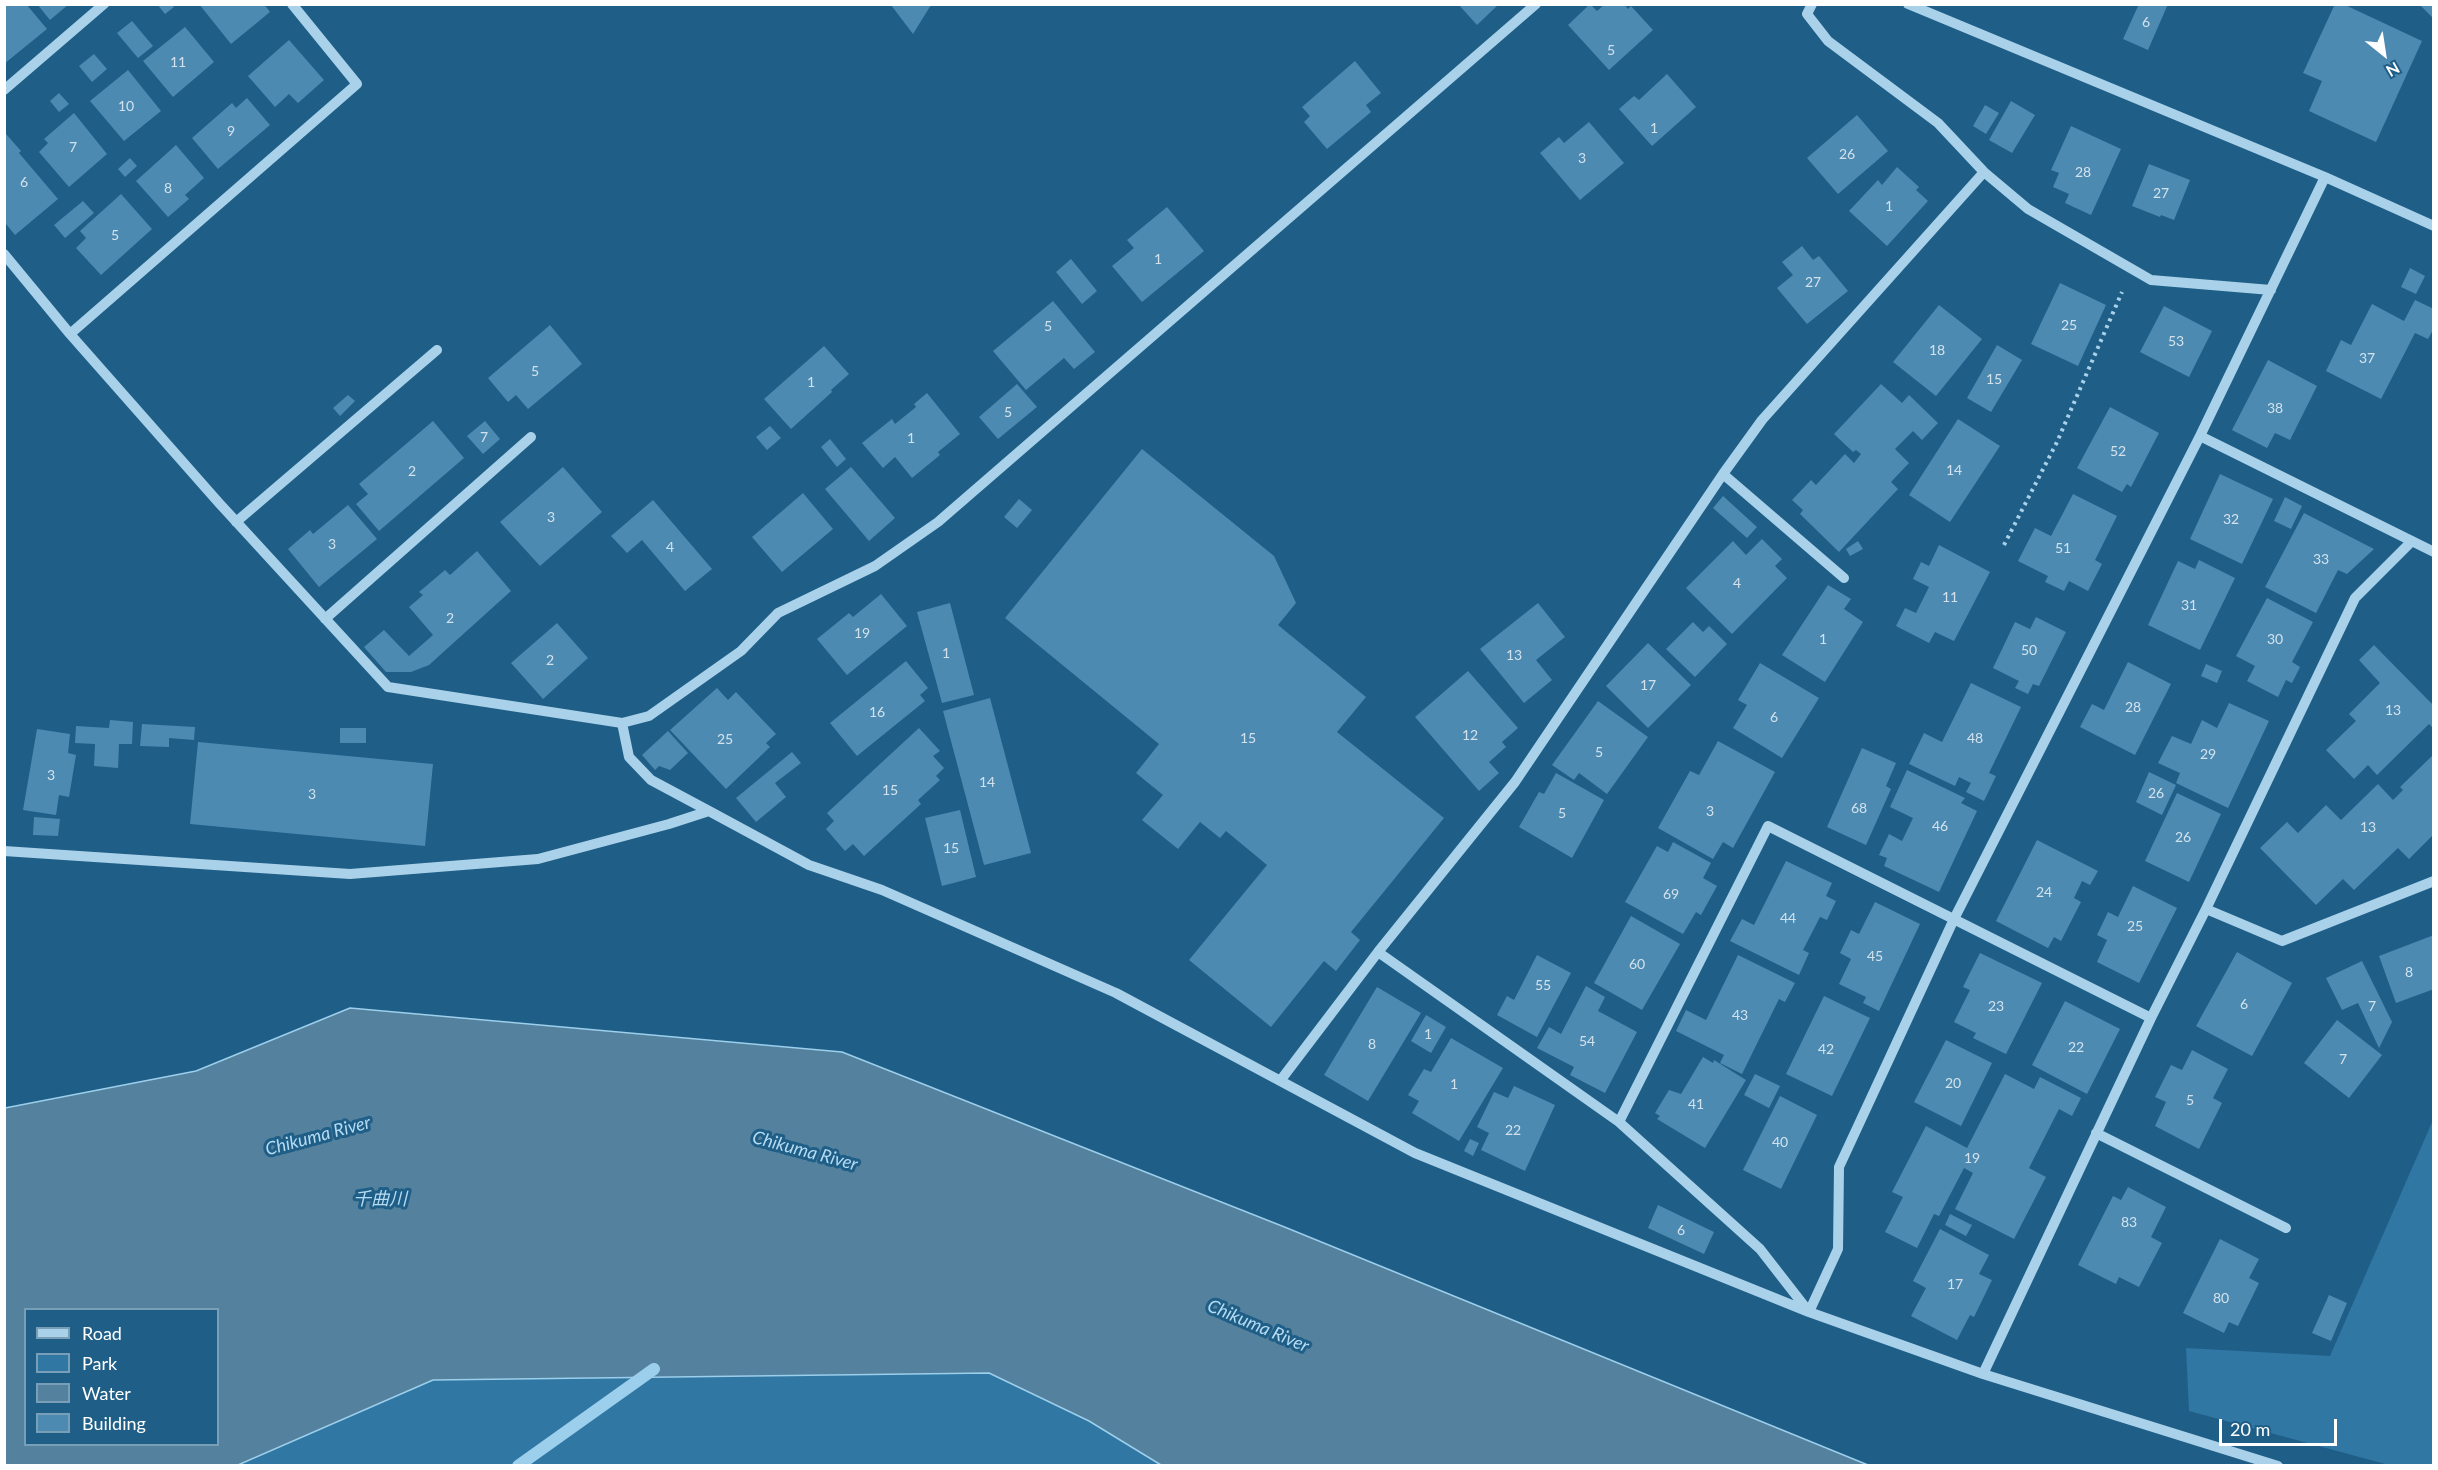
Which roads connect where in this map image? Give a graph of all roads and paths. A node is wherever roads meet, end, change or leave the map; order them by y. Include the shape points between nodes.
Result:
1 (104, 4) edge
2 (292, 4) edge
3 (1536, 4) edge
4 (1812, 4) edge
5 (1908, 4) edge
6 (4, 90) edge
7 (1984, 172) junction
8 (2325, 177) junction
9 (2433, 226) edge
10 (4, 254) edge
11 (2132, 269) junction
12 (2271, 290) junction
13 (70, 334) junction
14 (437, 350) dead end
15 (2200, 436) junction
16 (531, 437) dead end
17 (1722, 474) junction
18 (236, 522) junction
19 (2412, 541) junction
20 (2004, 544) dead end
21 (2433, 552) edge
22 (1844, 578) dead end
23 (325, 619) junction
24 (622, 723) junction
25 (709, 811) junction
26 (4, 851) edge
27 (2433, 881) edge
28 (2206, 909) junction
29 (1954, 919) junction
30 (1378, 952) junction
31 (2151, 1018) junction
32 (1280, 1082) junction
33 (1619, 1122) junction
34 (2096, 1133) junction
35 (2286, 1228) dead end
36 (1809, 1312) junction
37 (1983, 1374) junction
38 (2278, 1466) edge

1 - 6 street
2 - 13 street via 357,84
3 - 24 street via 938,522 875,566 778,613 741,651 649,716
4 - 7 street via 1807,14 1828,41 1938,123
5 - 8 street
7 - 11 street via 2028,209
7 - 17 street via 1762,420
8 - 9 street
8 - 12 street
10 - 13 street
11 - 12 street via 2151,280
11 - 20 path via 2057,442
12 - 15 street
13 - 18 street
14 - 18 street
15 - 19 street
15 - 29 street
16 - 23 street
17 - 22 street
17 - 30 street via 1515,782
18 - 23 street
19 - 21 street
19 - 28 street via 2355,598
23 - 24 street via 388,687
24 - 25 street via 629,757 651,780
25 - 26 street via 538,859 350,874
25 - 32 street via 809,865 882,890 1116,993
27 - 28 street via 2282,941
28 - 31 street
29 - 31 street
29 - 33 street via 1768,826
29 - 36 street via 1839,1167 1838,1249
30 - 32 street
30 - 33 street
31 - 34 street
32 - 36 street via 1415,1153
33 - 36 street via 1760,1249
34 - 35 street
34 - 37 street
36 - 37 street
37 - 38 street

